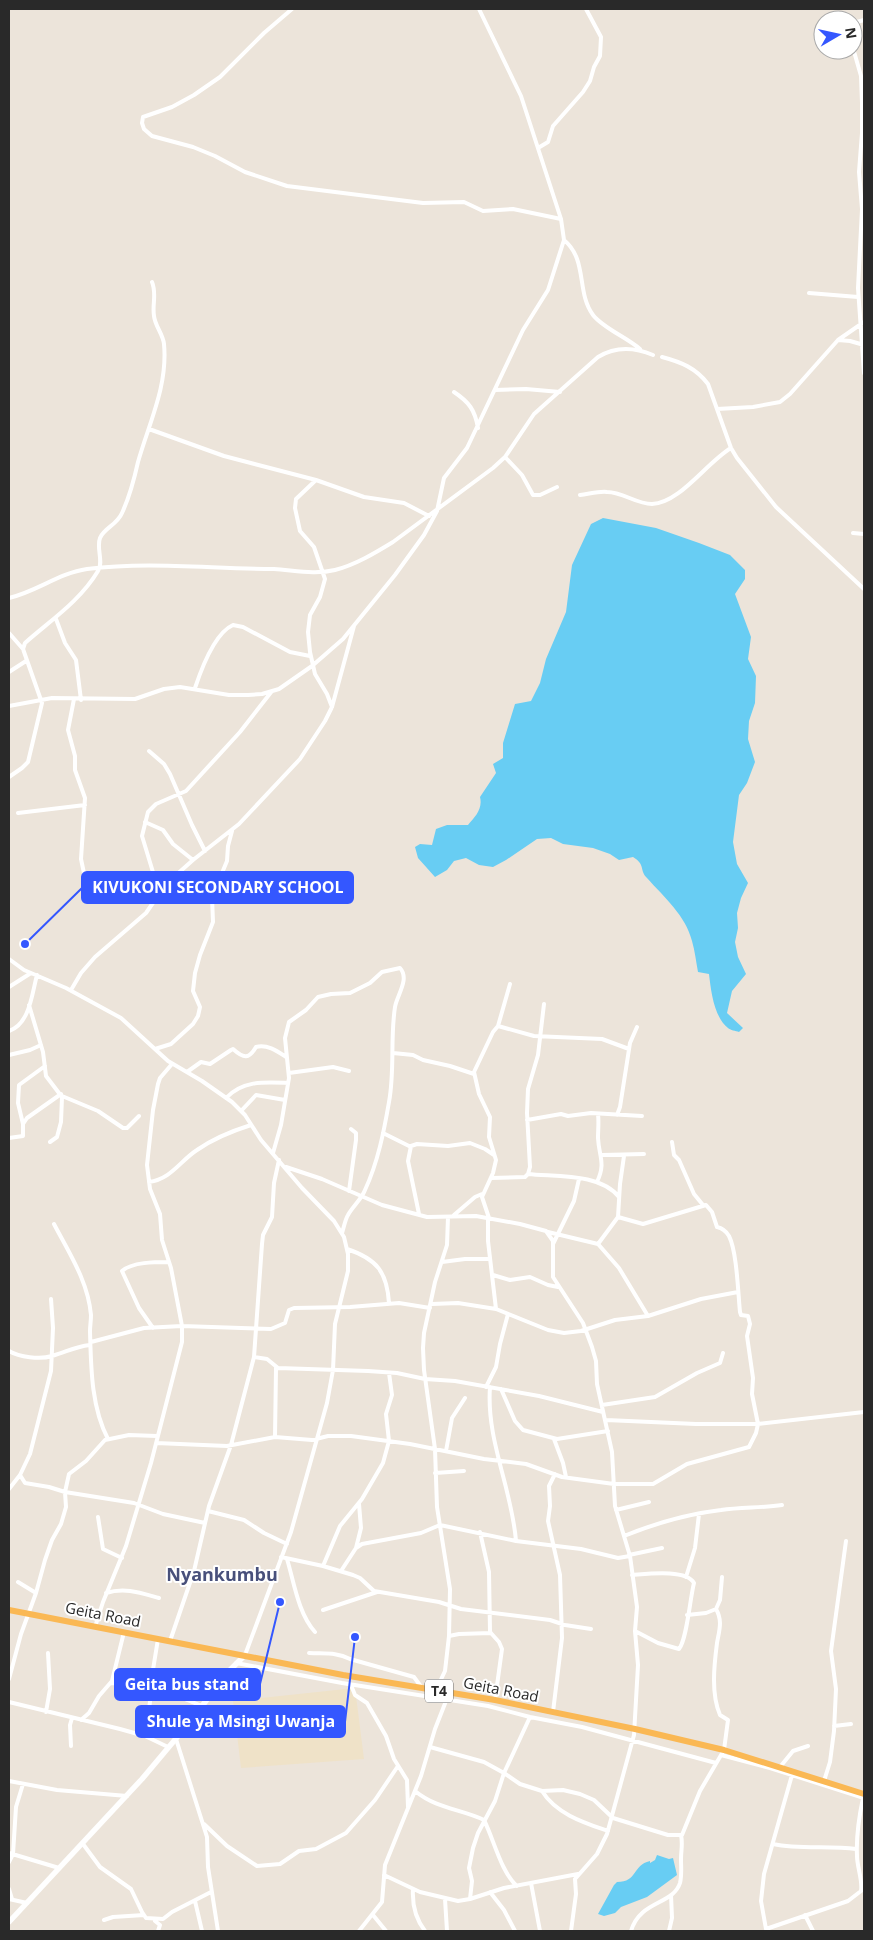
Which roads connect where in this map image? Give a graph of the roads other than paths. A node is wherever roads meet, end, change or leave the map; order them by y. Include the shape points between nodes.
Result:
1 (292, 9) edge
2 (479, 9) edge
3 (586, 9) edge
4 (857, 60) edge
5 (863, 98) edge
6 (538, 148) junction
7 (561, 218) junction
8 (564, 240) junction
9 (858, 257) junction
10 (864, 258) edge
11 (152, 282) dead end
12 (809, 293) dead end
13 (858, 297) junction
14 (863, 323) edge
15 (838, 340) junction
16 (864, 345) edge
17 (642, 350) junction
18 (654, 355) dead end
19 (662, 357) dead end
20 (864, 373) edge
21 (495, 390) junction
22 (454, 392) dead end
23 (560, 392) junction
24 (717, 409) junction
25 (478, 428) junction
26 (149, 429) junction
27 (731, 448) junction
28 (505, 457) junction
29 (316, 480) junction
30 (556, 487) dead end
31 (580, 495) dead end
32 (437, 511) junction
33 (429, 516) junction
34 (852, 533) dead end
35 (864, 534) edge
36 (100, 568) junction
37 (323, 571) junction
38 (864, 589) edge
39 (9, 598) edge
40 (56, 619) junction
41 (355, 623) junction
42 (9, 633) edge
43 (23, 648) junction
44 (310, 656) junction
45 (26, 661) junction
46 (312, 666) junction
47 (9, 672) edge
48 (195, 688) junction
49 (272, 691) junction
50 (74, 699) junction
51 (42, 700) junction
52 (81, 700) junction
53 (9, 706) edge
54 (332, 707) junction
55 (149, 751) dead end
56 (9, 777) edge
57 (178, 795) junction
58 (85, 805) junction
59 (18, 813) dead end
60 (145, 822) junction
61 (232, 830) junction
62 (205, 851) junction
63 (193, 860) junction
64 (84, 892) dead end
65 (159, 892) junction
66 (9, 959) edge
67 (31, 973) junction
68 (37, 975) junction
69 (510, 984) dead end
70 (9, 988) edge
71 (71, 990) junction
72 (544, 1004) dead end
73 (29, 1005) junction
74 (498, 1026) junction
75 (637, 1027) dead end
76 (9, 1031) edge
77 (540, 1036) junction
78 (41, 1045) junction
79 (630, 1048) junction
80 (155, 1049) junction
81 (393, 1053) junction
82 (9, 1055) edge
83 (286, 1057) junction
84 (172, 1064) junction
85 (45, 1066) junction
86 (349, 1071) dead end
87 (187, 1072) junction
88 (289, 1073) junction
89 (474, 1074) junction
90 (288, 1083) junction
91 (61, 1095) junction
92 (226, 1098) junction
93 (285, 1100) junction
94 (242, 1111) junction
95 (598, 1114) junction
96 (617, 1115) junction
97 (139, 1116) dead end
98 (642, 1116) dead end
99 (528, 1120) junction
100 (23, 1124) junction
101 (251, 1125) junction
102 (351, 1130) dead end
103 (383, 1133) junction
104 (9, 1138) edge
105 (50, 1142) dead end
106 (672, 1142) dead end
107 (410, 1147) junction
108 (273, 1153) junction
109 (644, 1154) dead end
110 (494, 1155) junction
111 (602, 1155) junction
112 (624, 1156) junction
113 (279, 1160) junction
114 (286, 1168) junction
115 (528, 1174) junction
116 (491, 1178) junction
117 (579, 1179) junction
118 (149, 1182) junction
119 (597, 1182) junction
120 (349, 1191) junction
121 (482, 1194) junction
122 (362, 1196) junction
123 (619, 1198) junction
124 (703, 1205) junction
125 (419, 1214) junction
126 (451, 1216) junction
127 (618, 1217) junction
128 (488, 1218) junction
129 (54, 1224) dead end
130 (548, 1232) junction
131 (342, 1233) junction
132 (558, 1234) junction
133 (553, 1244) junction
134 (598, 1244) junction
135 (347, 1249) junction
136 (490, 1259) junction
137 (169, 1262) junction
138 (442, 1262) junction
139 (493, 1275) junction
140 (558, 1287) junction
141 (738, 1292) junction
142 (51, 1299) dead end
143 (390, 1303) junction
144 (431, 1306) junction
145 (338, 1308) junction
146 (496, 1309) junction
147 (508, 1314) junction
148 (648, 1316) junction
149 (182, 1326) junction
150 (153, 1328) junction
151 (254, 1329) junction
152 (586, 1329) junction
153 (90, 1344) junction
154 (9, 1351) edge
155 (723, 1353) dead end
156 (51, 1356) junction
157 (254, 1357) junction
158 (276, 1368) junction
159 (333, 1370) junction
160 (389, 1373) junction
161 (425, 1379) junction
162 (488, 1387) junction
163 (501, 1390) junction
164 (465, 1398) dead end
165 (602, 1404) junction
166 (604, 1412) junction
167 (864, 1412) edge
168 (606, 1420) junction
169 (760, 1424) junction
170 (608, 1431) junction
171 (157, 1436) junction
172 (275, 1437) junction
173 (108, 1439) junction
174 (316, 1439) junction
175 (554, 1439) junction
176 (389, 1441) junction
177 (156, 1443) junction
178 (231, 1445) junction
179 (434, 1449) junction
180 (446, 1451) junction
181 (500, 1461) junction
182 (435, 1472) junction
183 (464, 1472) dead end
184 (555, 1474) junction
185 (20, 1475) junction
186 (566, 1477) junction
187 (614, 1484) junction
188 (9, 1489) edge
189 (65, 1492) junction
190 (649, 1502) dead end
191 (138, 1504) junction
192 (359, 1504) junction
193 (782, 1505) dead end
194 (616, 1510) junction
195 (208, 1511) junction
196 (699, 1514) junction
197 (98, 1517) dead end
198 (205, 1523) junction
199 (440, 1525) junction
200 (480, 1532) junction
201 (624, 1536) junction
202 (516, 1541) junction
203 (846, 1541) dead end
204 (287, 1544) junction
205 (554, 1546) junction
206 (356, 1548) junction
207 (662, 1548) dead end
208 (629, 1556) junction
209 (122, 1558) junction
210 (281, 1558) junction
211 (287, 1558) junction
212 (323, 1566) junction
213 (341, 1571) junction
214 (632, 1575) junction
215 (722, 1576) dead end
216 (686, 1577) junction
217 (18, 1582) dead end
218 (378, 1592) junction
219 (36, 1593) junction
220 (106, 1593) junction
221 (159, 1598) dead end
222 (450, 1606) junction
223 (716, 1609) junction
224 (9, 1610) edge
225 (323, 1610) dead end
226 (490, 1612) junction
227 (28, 1614) junction
228 (687, 1615) junction
229 (561, 1624) junction
230 (95, 1627) junction
231 (591, 1629) dead end
232 (635, 1631) junction
233 (124, 1632) junction
234 (315, 1632) dead end
235 (491, 1633) junction
236 (449, 1636) junction
237 (158, 1639) junction
238 (170, 1641) junction
239 (48, 1653) dead end
240 (309, 1653) dead end
241 (245, 1655) junction
242 (236, 1663) junction
243 (9, 1679) edge
244 (111, 1683) junction
245 (352, 1685) junction
246 (151, 1688) junction
247 (422, 1688) junction
248 (436, 1690) junction
249 (447, 1692) junction
250 (495, 1700) junction
251 (446, 1701) junction
252 (9, 1702) edge
253 (202, 1706) junction
254 (46, 1712) junction
255 (553, 1712) junction
256 (530, 1717) junction
257 (72, 1718) junction
258 (81, 1720) junction
259 (852, 1724) dead end
260 (834, 1726) junction
261 (635, 1729) junction
262 (145, 1736) junction
263 (176, 1739) junction
264 (632, 1740) junction
265 (71, 1746) dead end
266 (808, 1746) dead end
267 (168, 1747) junction
268 (430, 1747) junction
269 (723, 1753) junction
270 (716, 1763) junction
271 (398, 1766) junction
272 (780, 1767) junction
273 (504, 1773) junction
274 (792, 1775) junction
275 (9, 1781) edge
276 (824, 1781) junction
277 (23, 1784) junction
278 (415, 1791) junction
279 (542, 1791) junction
280 (127, 1796) junction
281 (864, 1797) edge
282 (408, 1808) junction
283 (613, 1818) junction
284 (484, 1820) junction
285 (204, 1824) junction
286 (608, 1831) junction
287 (681, 1835) junction
288 (83, 1844) junction
289 (773, 1844) junction
290 (856, 1849) junction
291 (11, 1853) edge
292 (9, 1862) edge
293 (60, 1869) junction
294 (578, 1874) junction
295 (384, 1875) junction
296 (531, 1883) junction
297 (517, 1886) junction
298 (9, 1888) edge
299 (412, 1889) junction
300 (211, 1892) junction
301 (490, 1892) junction
302 (671, 1894) junction
303 (10, 1899) edge
304 (445, 1899) junction
305 (470, 1899) junction
306 (194, 1901) junction
307 (28, 1904) junction
308 (144, 1915) junction
309 (373, 1915) junction
310 (805, 1915) junction
311 (104, 1920) dead end
312 (153, 1920) junction
313 (9, 1922) edge
314 (158, 1931) edge
315 (202, 1931) edge
316 (218, 1931) edge
317 (359, 1931) edge
318 (386, 1931) edge
319 (425, 1931) edge
320 (447, 1931) edge
321 (515, 1931) edge
322 (540, 1931) edge
323 (571, 1931) edge
324 (631, 1931) edge
325 (669, 1931) edge
326 (813, 1931) edge

1 - 7 street via 210,84 172,107 143,117 142,124 147,134 193,147 255,176 301,189 423,202 464,202 482,211 513,209
2 - 6 street via 521,96
3 - 6 street via 601,37 600,56 587,86 556,122 548,142
4 - 5 street
5 - 9 street
6 - 7 street
7 - 8 street
8 - 17 street via 577,256 592,314
8 - 21 street via 548,290 526,326
9 - 10 street
9 - 13 street
11 - 26 street via 154,320 164,342 164,364
12 - 13 street
13 - 14 street
14 - 15 street
14 - 16 street
15 - 16 street
15 - 24 street via 780,402 753,408
16 - 20 street
17 - 18 street
17 - 23 street via 606,352
19 - 24 street via 697,372 708,384
21 - 23 street
21 - 25 street
22 - 25 street via 471,406
23 - 28 street via 534,414
24 - 27 street
25 - 32 street via 462,457 444,478
26 - 29 street via 215,454
26 - 36 street via 122,514 100,536
27 - 31 street via 712,461 680,492 660,503 643,502 608,492
27 - 38 street via 776,507
28 - 30 street via 533,495
28 - 32 street
29 - 33 street via 364,496 404,503
29 - 37 street via 296,499 294,508 300,531 314,548
32 - 33 street
32 - 41 street via 404,563
33 - 37 street via 376,552 340,568
34 - 35 street
36 - 37 street via 169,566
36 - 39 street via 75,572 26,594
36 - 40 street via 84,591
37 - 44 street via 324,585 309,619
40 - 43 street
40 - 52 street via 76,660
41 - 46 street
41 - 54 street
42 - 43 street
43 - 45 street
44 - 46 street
44 - 48 street via 290,652 233,625 220,636
45 - 47 street
45 - 51 street
46 - 49 street
46 - 54 street
48 - 49 street via 238,695
48 - 52 street via 168,688 135,699
49 - 57 street via 240,732 186,791
50 - 51 street
50 - 52 street
50 - 58 street via 68,734
51 - 53 street
51 - 56 street via 28,762
54 - 61 street via 300,758
55 - 57 street via 167,768
57 - 60 street via 154,806
57 - 62 street
58 - 59 street
58 - 64 street via 81,859
60 - 63 street via 163,830 173,844
60 - 65 street via 142,838
61 - 62 street
61 - 80 street via 227,861 212,897 213,922 195,973 193,991 200,1007 198,1016 171,1044
62 - 63 street
63 - 65 street
65 - 71 street via 146,912 81,973
66 - 67 street
67 - 68 street
67 - 70 street
68 - 71 street
68 - 73 street
69 - 74 street
71 - 80 street via 124,1021
72 - 77 street
73 - 76 street via 19,1026
73 - 78 street
74 - 77 street
74 - 89 street
75 - 79 street
77 - 79 street via 602,1039
77 - 99 street via 528,1089
78 - 82 street
78 - 85 street
79 - 96 street
80 - 84 street
81 - 83 street via 395,1006 404,979 399,968 382,972 350,993 326,994 316,999 289,1022 285,1038
81 - 89 street via 413,1055
81 - 103 street via 391,1091
83 - 87 street via 263,1046 256,1047 248,1056 241,1056 233,1049 210,1064 201,1062
83 - 88 street
84 - 87 street
84 - 118 street via 160,1078 153,1110 147,1157
85 - 91 street via 48,1080
85 - 100 street via 19,1085 18,1102
86 - 88 street via 333,1067
87 - 92 street
88 - 90 street
89 - 110 street via 490,1117 489,1137
90 - 92 street via 250,1083 236,1088
90 - 93 street
91 - 97 street via 98,1111 122,1128
91 - 100 street via 30,1115
91 - 105 street via 61,1122 57,1137
92 - 94 street
93 - 94 street via 256,1095
93 - 108 street
94 - 101 street
95 - 96 street
95 - 99 street via 559,1114
95 - 111 street via 598,1140
96 - 98 street
99 - 115 street
100 - 104 street via 22,1136
101 - 108 street
101 - 118 street via 196,1150 172,1173
102 - 120 street via 356,1133 356,1140
103 - 107 street
103 - 122 street
106 - 124 street via 673,1152
107 - 110 street via 470,1144
107 - 125 street via 408,1168
108 - 113 street
109 - 112 street
110 - 116 street via 496,1162
111 - 112 street
111 - 119 street via 602,1170
112 - 123 street
113 - 114 street
113 - 151 street via 272,1217 263,1235
114 - 120 street
114 - 131 street
115 - 116 street
115 - 117 street
116 - 121 street
117 - 119 street
117 - 132 street via 574,1200
118 - 137 street via 160,1214 163,1245
119 - 123 street
120 - 122 street
121 - 126 street
121 - 128 street
122 - 125 street via 382,1205
122 - 131 street via 349,1214
123 - 127 street
124 - 127 street via 643,1224
124 - 141 street via 708,1206 717,1227 730,1237
125 - 126 street
126 - 128 street
126 - 138 street
127 - 134 street
128 - 130 street
128 - 136 street
129 - 153 street via 78,1267 85,1288 91,1316
130 - 132 street
130 - 133 street
131 - 135 street
132 - 133 street
132 - 134 street
133 - 140 street via 552,1271
134 - 148 street via 620,1268
135 - 143 street via 368,1258 380,1268
135 - 145 street via 348,1271
136 - 138 street
136 - 139 street
137 - 149 street
137 - 150 street via 144,1264 122,1271 139,1308
138 - 144 street
139 - 140 street via 510,1280 530,1277
139 - 146 street
140 - 152 street
141 - 148 street via 701,1299
141 - 169 street via 741,1314 748,1316 750,1321 746,1336 753,1378 752,1394
142 - 156 street
143 - 144 street
143 - 145 street
144 - 146 street via 465,1304
144 - 161 street via 423,1348
145 - 151 street via 292,1308 280,1326
145 - 159 street
146 - 147 street
147 - 152 street via 558,1333
147 - 162 street
148 - 152 street via 615,1320
149 - 150 street
149 - 151 street
149 - 171 street via 180,1349
150 - 153 street via 136,1329
151 - 157 street
152 - 165 street via 596,1361
153 - 156 street
153 - 173 street via 94,1390
154 - 156 street via 18,1355
155 - 165 street via 720,1363 655,1397
156 - 185 street via 51,1371 36,1438
157 - 158 street via 267,1359
157 - 178 street
158 - 159 street
158 - 172 street
159 - 160 street
159 - 174 street
160 - 161 street
160 - 176 street via 392,1396 386,1417
161 - 162 street
161 - 179 street
162 - 163 street
162 - 181 street
163 - 166 street
163 - 175 street via 520,1427
164 - 180 street via 452,1418
165 - 166 street
166 - 168 street
167 - 169 street
168 - 169 street
168 - 170 street
169 - 187 street via 748,1447 687,1464 653,1484
170 - 175 street
170 - 187 street
171 - 173 street via 129,1435
171 - 177 street
172 - 174 street
172 - 178 street
173 - 189 street via 69,1474
174 - 176 street via 348,1435
174 - 204 street
175 - 186 street
176 - 179 street
176 - 192 street via 383,1462
177 - 178 street
177 - 191 street
178 - 195 street
179 - 180 street
179 - 182 street
180 - 181 street
181 - 184 street via 526,1464
181 - 202 street
182 - 183 street
182 - 199 street
184 - 186 street
184 - 205 street via 549,1486 548,1518
185 - 188 street
185 - 189 street via 24,1483
186 - 187 street
187 - 194 street
189 - 191 street
189 - 219 street via 66,1507
190 - 194 street
191 - 198 street via 163,1514
191 - 209 street
192 - 206 street via 361,1528
192 - 212 street via 340,1526
193 - 196 street
194 - 201 street
195 - 198 street
195 - 204 street via 244,1520
196 - 201 street via 664,1521
196 - 216 street via 695,1548
197 - 209 street via 103,1549
198 - 238 street via 194,1571
199 - 200 street
199 - 206 street via 421,1533 367,1542
199 - 222 street
200 - 202 street
200 - 226 street via 489,1572
201 - 208 street
202 - 205 street
203 - 260 street via 831,1651 836,1689
204 - 210 street
205 - 208 street via 618,1558
205 - 229 street via 560,1575
206 - 213 street
207 - 208 street
208 - 214 street
209 - 220 street
210 - 211 street
210 - 241 street
211 - 212 street
211 - 234 street via 304,1616
212 - 213 street
213 - 218 street via 360,1578
214 - 216 street
214 - 232 street via 637,1607
215 - 223 street
216 - 228 street via 694,1583
217 - 219 street
218 - 222 street
218 - 225 street
219 - 227 street
220 - 221 street via 131,1590
220 - 230 street
222 - 226 street
222 - 236 street
223 - 228 street
223 - 269 street via 720,1616 720,1630 715,1694 720,1715 728,1720
224 - 227 highway, Geita Road / T4
226 - 229 street
226 - 235 street
227 - 230 highway, Geita Road / T4
227 - 243 street
228 - 232 street via 683,1643 678,1649
229 - 231 street
229 - 255 street
230 - 233 highway, Geita Road / T4
232 - 261 street via 638,1666
233 - 237 highway, Geita Road / T4
233 - 244 street
235 - 236 street
235 - 250 street via 502,1649
236 - 248 street via 445,1671
237 - 238 highway, Geita Road / T4
237 - 246 street
238 - 241 highway, Geita Road / T4
239 - 254 street via 50,1689
240 - 247 street via 342,1655 414,1677
241 - 242 main road
241 - 247 highway, Geita Road / T4
242 - 245 street
242 - 253 main road
244 - 246 street
244 - 258 street
245 - 251 street
245 - 271 street via 355,1695 364,1700 386,1736
246 - 253 street
246 - 262 street
247 - 248 highway, Geita Road / T4
248 - 249 highway, Geita Road / T4
249 - 250 highway, Geita Road / T4
249 - 251 street
250 - 255 highway, Geita Road / T4
251 - 256 street via 488,1706
251 - 268 street
252 - 254 street
253 - 263 main road
254 - 257 street
255 - 261 highway, Geita Road / T4
256 - 264 street
256 - 273 street
257 - 258 street
257 - 265 street
258 - 262 street
259 - 260 street
260 - 276 street via 831,1757
261 - 264 street
261 - 269 highway, Geita Road / T4
262 - 267 street
263 - 267 main road
263 - 285 street
264 - 270 street
264 - 283 street
266 - 272 street via 793,1751
267 - 280 main road
268 - 273 street via 484,1762
268 - 278 street
269 - 270 street
269 - 272 highway, Geita Road / T4
269 - 274 street
270 - 287 street
271 - 282 street via 407,1780
271 - 285 street via 375,1800 346,1833 316,1849 299,1851 280,1864 257,1866 227,1846
272 - 276 highway, Geita Road / T4
273 - 279 street via 520,1784
273 - 284 street via 495,1801
274 - 281 street
274 - 289 street
275 - 277 street
276 - 281 highway, Geita Road / T4
277 - 280 street
277 - 291 street via 14,1819
278 - 282 street
278 - 284 street via 450,1810
279 - 283 street via 564,1790 580,1794 594,1800
279 - 286 street via 552,1803 571,1816
280 - 288 main road
281 - 290 street
282 - 295 street
283 - 286 street
283 - 287 street via 668,1835
284 - 297 street via 506,1872
284 - 305 street via 470,1863
285 - 300 street
286 - 294 street via 597,1854
287 - 302 street via 681,1879
288 - 293 main road
288 - 308 street via 100,1867 131,1890
289 - 290 street
289 - 310 street via 762,1883 765,1929
290 - 310 street via 861,1891 848,1901
291 - 292 street
291 - 293 street
293 - 307 main road
294 - 296 street
294 - 323 street
295 - 299 street
295 - 309 street via 383,1899
296 - 297 street
296 - 322 street
297 - 301 street
298 - 303 street
299 - 304 street
299 - 319 street via 414,1913
300 - 306 street
300 - 316 street
301 - 305 street
301 - 321 street
302 - 324 street via 642,1911
302 - 325 street
303 - 307 street
304 - 305 street
304 - 320 street
306 - 312 street via 163,1919
306 - 315 street
307 - 313 main road
308 - 311 street
308 - 312 street
309 - 317 street
309 - 318 street
310 - 326 street
312 - 314 street via 160,1925

